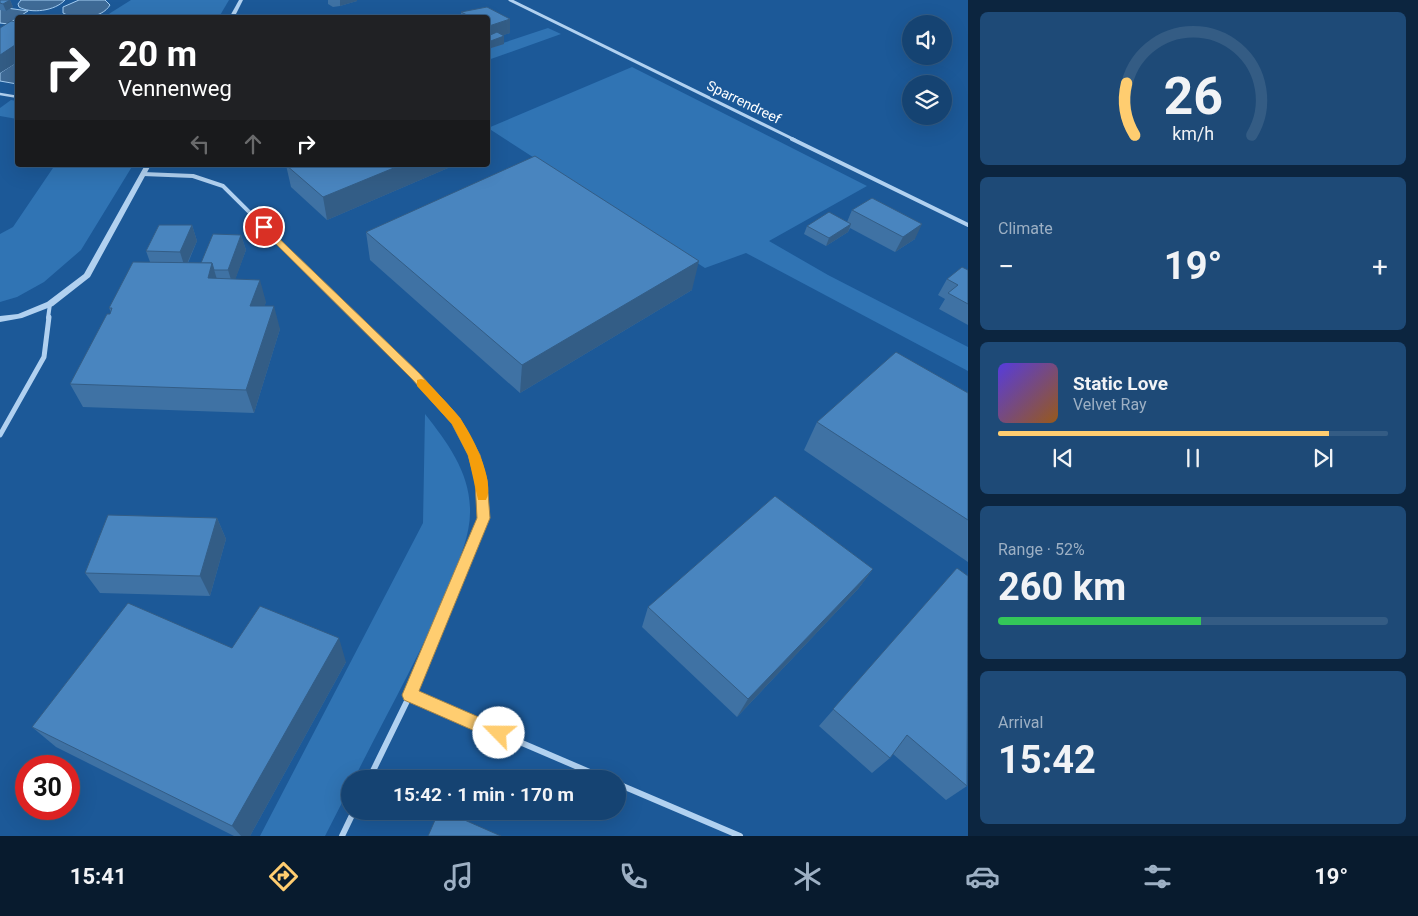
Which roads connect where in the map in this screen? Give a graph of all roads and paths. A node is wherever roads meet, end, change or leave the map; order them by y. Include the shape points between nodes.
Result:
1 (241, 0) edge
2 (510, 0) edge
3 (233, 15) edge
4 (0, 94) edge
5 (15, 96) edge
6 (147, 167) edge
7 (143, 174) junction
8 (968, 224) edge
9 (50, 304) junction
10 (0, 319) edge
11 (0, 435) edge
12 (410, 695) junction
13 (373, 770) edge
14 (585, 770) edge
15 (626, 787) edge
16 (350, 820) edge
17 (342, 836) edge
18 (740, 836) edge

1 - 3 street
2 - 8 street, Sparrendreef
4 - 5 lane
6 - 7 street
7 - 9 street via 86,275
7 - 12 street via 190,173 223,186 415,376 456,421 474,455 481,480 484,518
9 - 10 street via 19,316
9 - 11 street via 44,357
12 - 13 street
12 - 14 street
15 - 18 street
16 - 17 street

